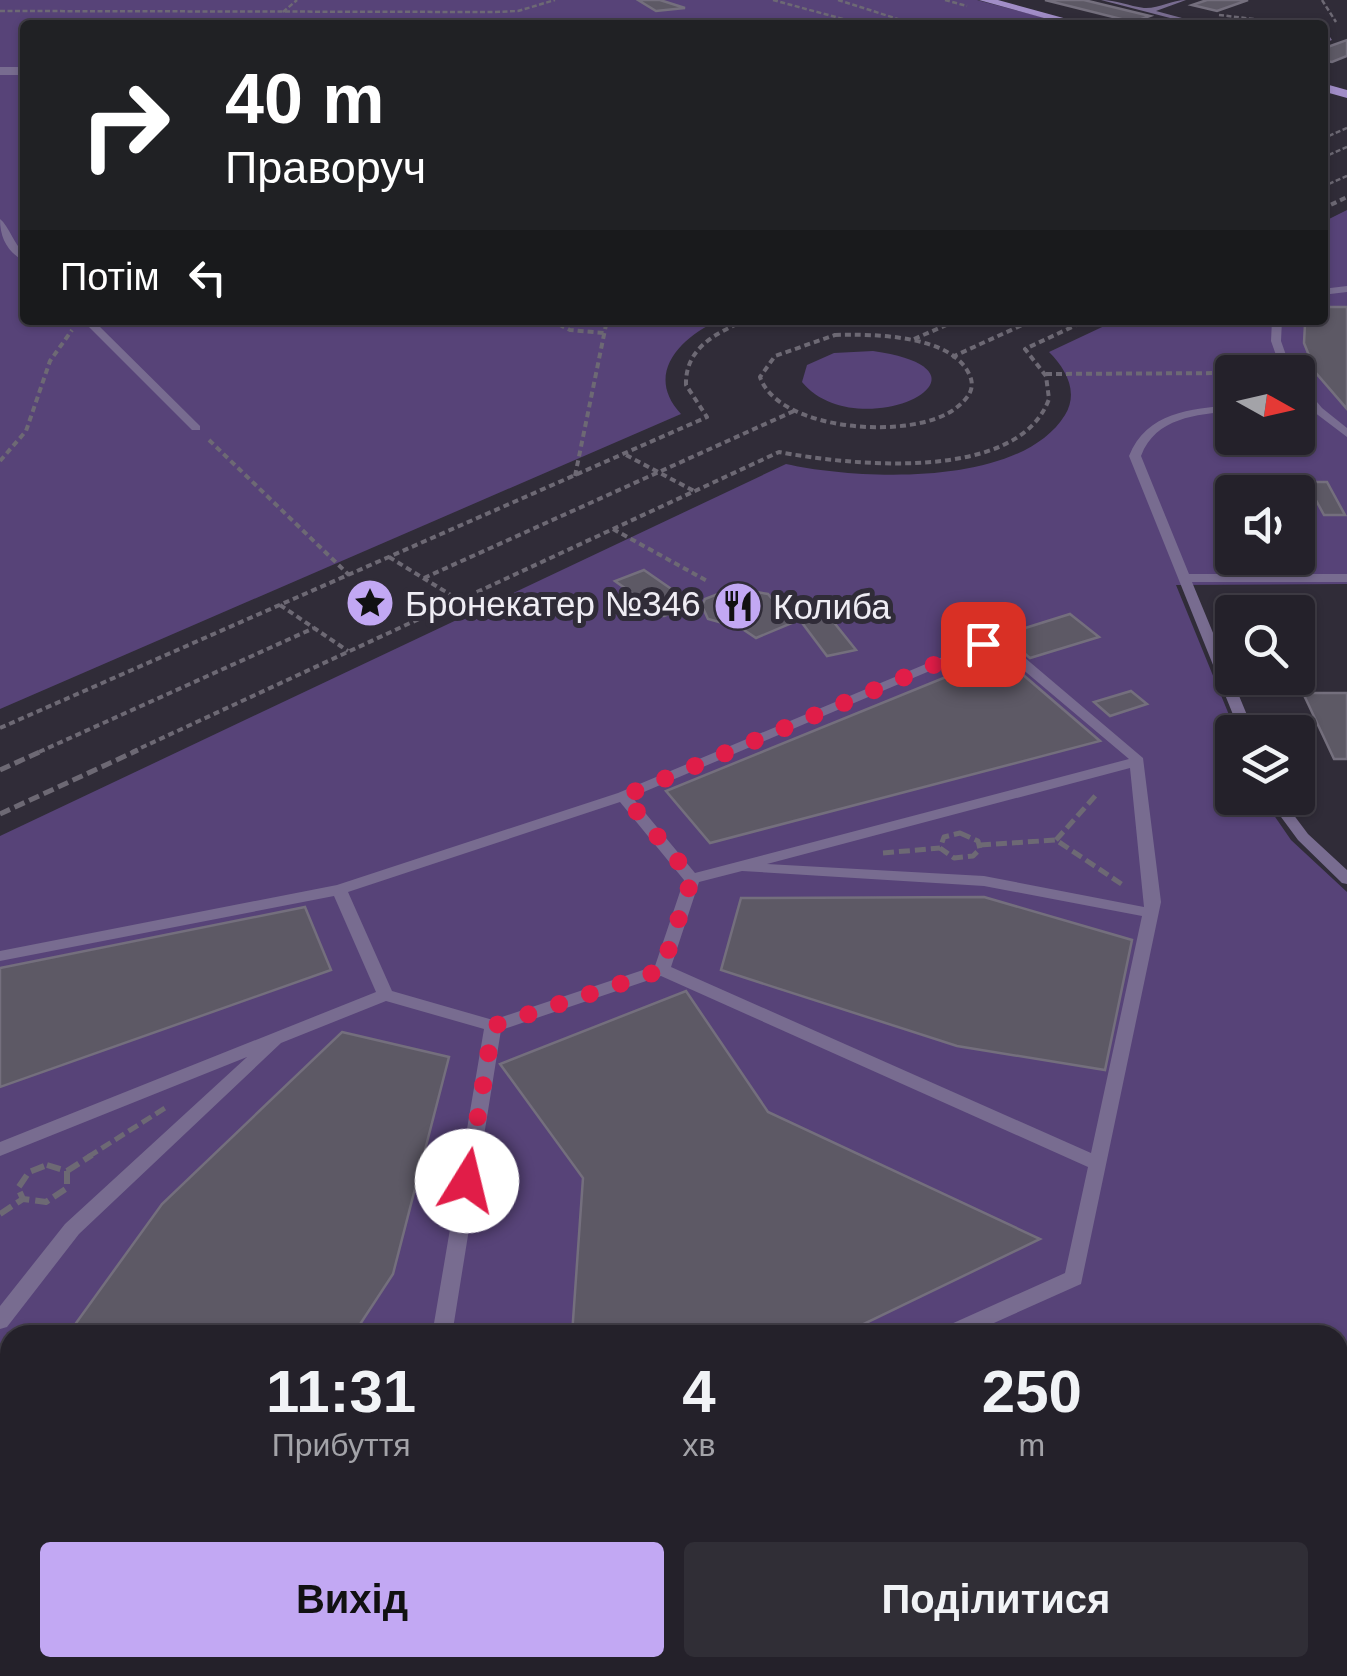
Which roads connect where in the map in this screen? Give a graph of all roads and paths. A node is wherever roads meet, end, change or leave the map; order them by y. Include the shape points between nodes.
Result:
1 (297, 0) edge
2 (553, 0) edge
3 (773, 0) edge
4 (838, 0) edge
5 (985, 0) edge
6 (1104, 0) edge
7 (1183, 0) edge
8 (1322, 0) edge
9 (0, 10) edge
10 (1149, 11) junction
11 (284, 12) junction
12 (1204, 13) dead end
13 (847, 20) edge
14 (901, 20) edge
15 (1063, 20) edge
16 (1185, 20) edge
17 (1264, 20) edge
18 (1341, 29) dead end
19 (1347, 128) edge
20 (1336, 132) junction
21 (1328, 135) edge
22 (1347, 135) edge
23 (0, 222) edge
24 (2, 236) edge
25 (20, 254) edge
26 (79, 325) edge
27 (84, 325) edge
28 (560, 325) edge
29 (606, 325) edge
30 (737, 325) edge
31 (946, 325) edge
32 (1022, 325) edge
33 (1076, 325) edge
34 (1277, 325) edge
35 (605, 333) junction
36 (912, 340) junction
37 (1281, 355) edge
38 (952, 357) junction
39 (1046, 374) junction
40 (1215, 374) edge
41 (1315, 406) edge
42 (794, 411) junction
43 (1215, 411) edge
44 (196, 428) joint
45 (1347, 434) edge
46 (624, 454) junction
47 (0, 461) edge
48 (658, 472) junction
49 (574, 476) junction
50 (694, 492) junction
51 (612, 529) junction
52 (390, 557) junction
53 (348, 575) junction
54 (424, 578) junction
55 (1183, 578) junction
56 (1347, 578) edge
57 (710, 582) dead end
58 (460, 600) junction
59 (280, 605) junction
60 (314, 628) junction
61 (349, 652) junction
62 (1240, 715) edge
63 (0, 728) edge
64 (1129, 764) junction
65 (0, 770) edge
66 (624, 796) junction
67 (0, 814) edge
68 (1287, 815) edge
69 (1056, 840) junction
70 (980, 845) junction
71 (738, 868) junction
72 (692, 878) junction
73 (1347, 879) edge
74 (339, 890) junction
75 (1152, 909) junction
76 (0, 956) edge
77 (662, 970) junction
78 (385, 995) junction
79 (493, 1026) junction
80 (280, 1037) junction
81 (178, 1100) dead end
82 (0, 1149) edge
83 (1098, 1164) junction
84 (67, 1171) junction
85 (23, 1199) junction
86 (0, 1214) edge
87 (0, 1321) edge
88 (444, 1325) edge
89 (970, 1325) edge

1 - 11 path
2 - 11 path via 508,12
3 - 13 path
4 - 14 path
5 - 15 main road
6 - 10 lane
7 - 10 lane
8 - 18 path
9 - 11 path
10 - 16 lane
12 - 17 path
19 - 20 path
20 - 21 path
20 - 22 path
23 - 24 lane
24 - 25 lane
26 - 47 path via 50,361 26,431
27 - 44 lane
28 - 35 path
29 - 35 path
30 - 46 path via 704,343 688,362 688,396 707,417
31 - 36 path
32 - 38 path
33 - 39 path via 1025,349
34 - 37 lane
35 - 49 path
36 - 38 path
36 - 42 path via 835,336 779,352 764,366 762,381
38 - 42 path via 970,376 971,392 934,418 862,426
39 - 40 path
39 - 50 path via 1051,392 1043,414 1020,434 984,450 885,465 779,452
41 - 45 lane
42 - 48 path
43 - 55 lane via 1168,420 1137,448 1136,465
44 - 53 path
46 - 48 path
46 - 49 path
48 - 50 path
48 - 54 path
49 - 52 path
50 - 51 path
51 - 57 path
51 - 58 path
52 - 53 path
52 - 54 path
53 - 59 path
54 - 58 path
55 - 56 lane
55 - 62 lane
58 - 61 path
59 - 60 path
59 - 63 path
60 - 61 path
60 - 65 path
61 - 67 path
64 - 66 lane via 1006,649 983,644
64 - 69 path
64 - 71 lane
64 - 75 lane
66 - 72 lane
66 - 74 lane
68 - 73 lane
69 - 70 path
69 - 75 path
70 - 70 path via 960,833 939,844 960,858 973,856
71 - 72 lane
71 - 75 lane via 984,881
72 - 77 lane
74 - 76 lane
74 - 78 lane
75 - 83 lane
77 - 79 lane
77 - 83 lane
78 - 79 lane
78 - 80 lane
79 - 88 lane
80 - 82 lane
80 - 87 lane via 72,1228
81 - 84 path
83 - 89 lane via 1074,1278
84 - 85 path via 67,1188 54,1199
84 - 85 path via 55,1165 32,1170 18,1188
85 - 86 path

